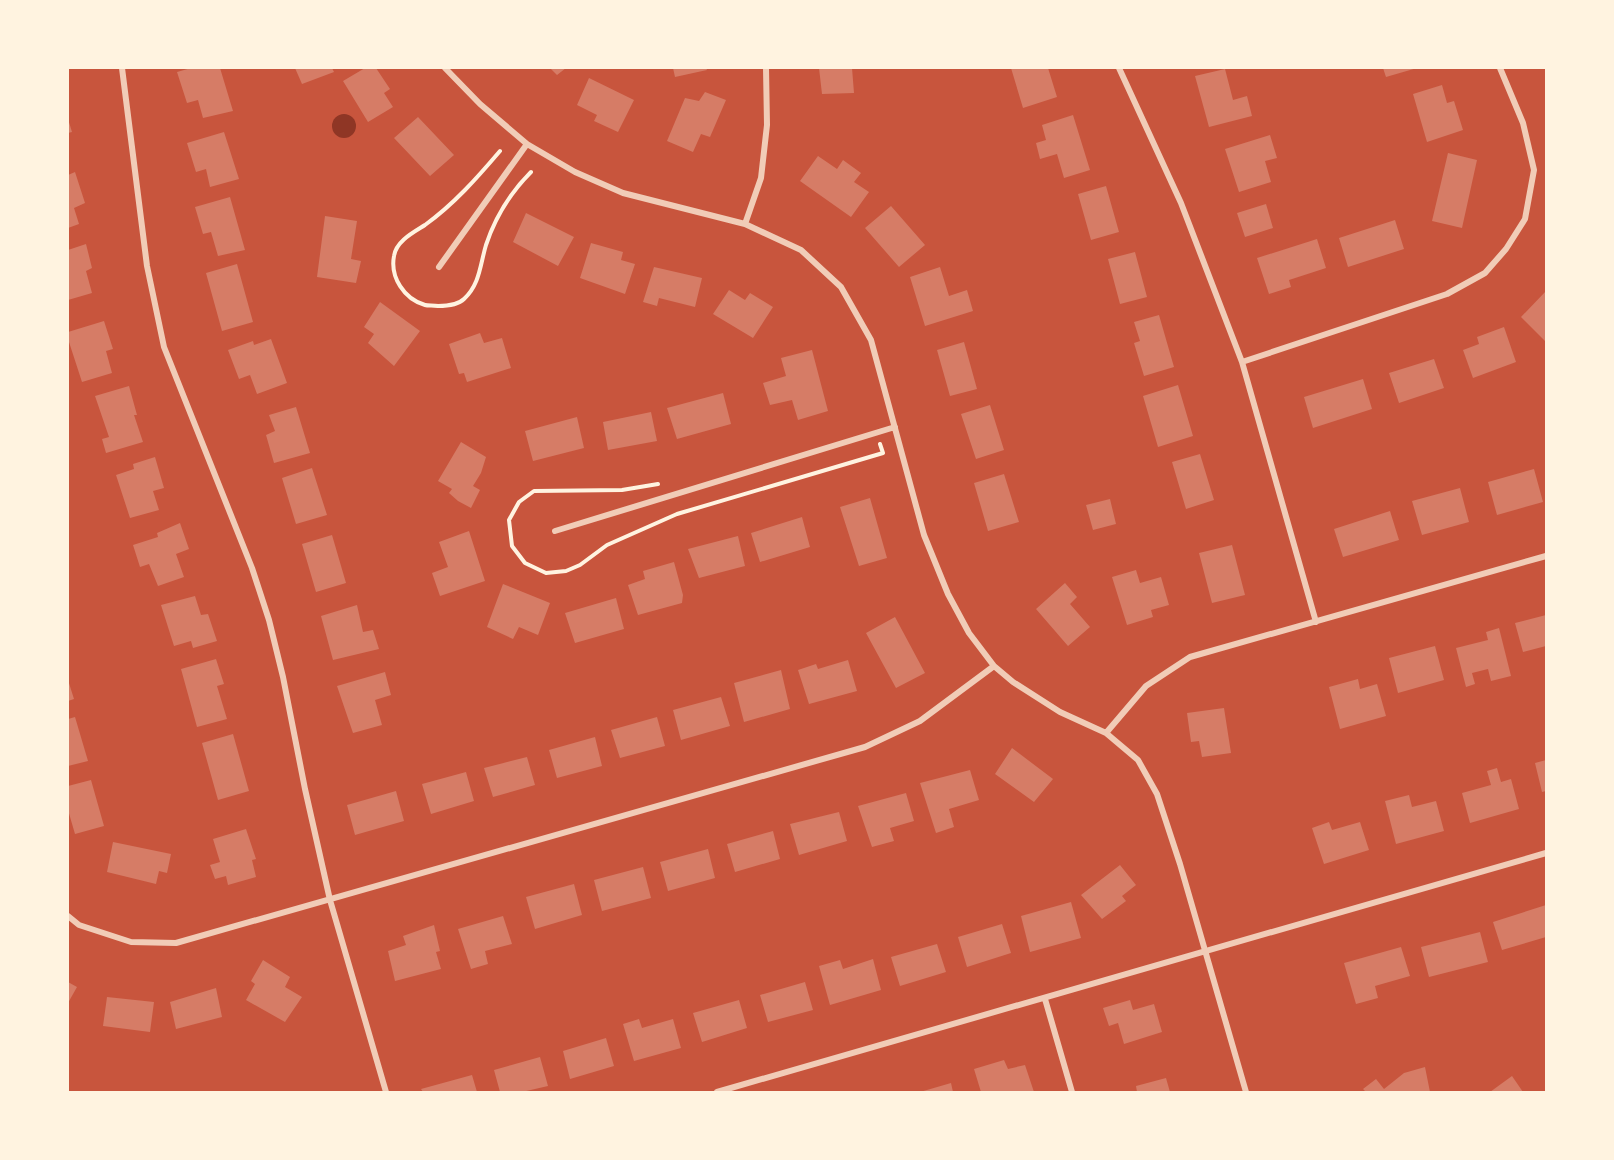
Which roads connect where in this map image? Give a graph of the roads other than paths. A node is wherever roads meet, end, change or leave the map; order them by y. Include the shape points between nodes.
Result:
1 (122, 68) edge
2 (446, 68) edge
3 (766, 68) edge
4 (1119, 68) edge
5 (1500, 68) edge
6 (527, 144) junction
7 (745, 224) junction
8 (439, 267) dead end
9 (1242, 362) junction
10 (895, 427) junction
11 (555, 531) dead end
12 (1546, 556) edge
13 (1316, 622) junction
14 (994, 666) junction
15 (1106, 733) junction
16 (1546, 853) edge
17 (330, 900) junction
18 (68, 916) edge
19 (1205, 952) junction
20 (1045, 999) junction
21 (386, 1092) edge
22 (717, 1092) edge
23 (1072, 1092) edge
24 (1246, 1092) edge

1 - 17 street via 147,266 164,347 269,620
2 - 6 street
3 - 7 street via 767,125 760,178
4 - 9 street via 1181,202
5 - 9 street via 1522,123 1534,170 1525,219 1485,273 1447,294
6 - 7 street via 575,172 623,193
6 - 8 street
7 - 10 street via 801,250 841,287 871,340
9 - 13 street
10 - 11 street
10 - 14 street via 924,535 948,594 969,633
12 - 13 street
13 - 15 street via 1190,657 1146,686
14 - 15 street via 1060,712
14 - 17 street via 920,721 865,747
15 - 19 street via 1138,760 1157,794
16 - 19 street
17 - 18 street via 176,943 131,942 79,925
17 - 21 street
19 - 20 street
19 - 24 street
20 - 22 street
20 - 23 street

